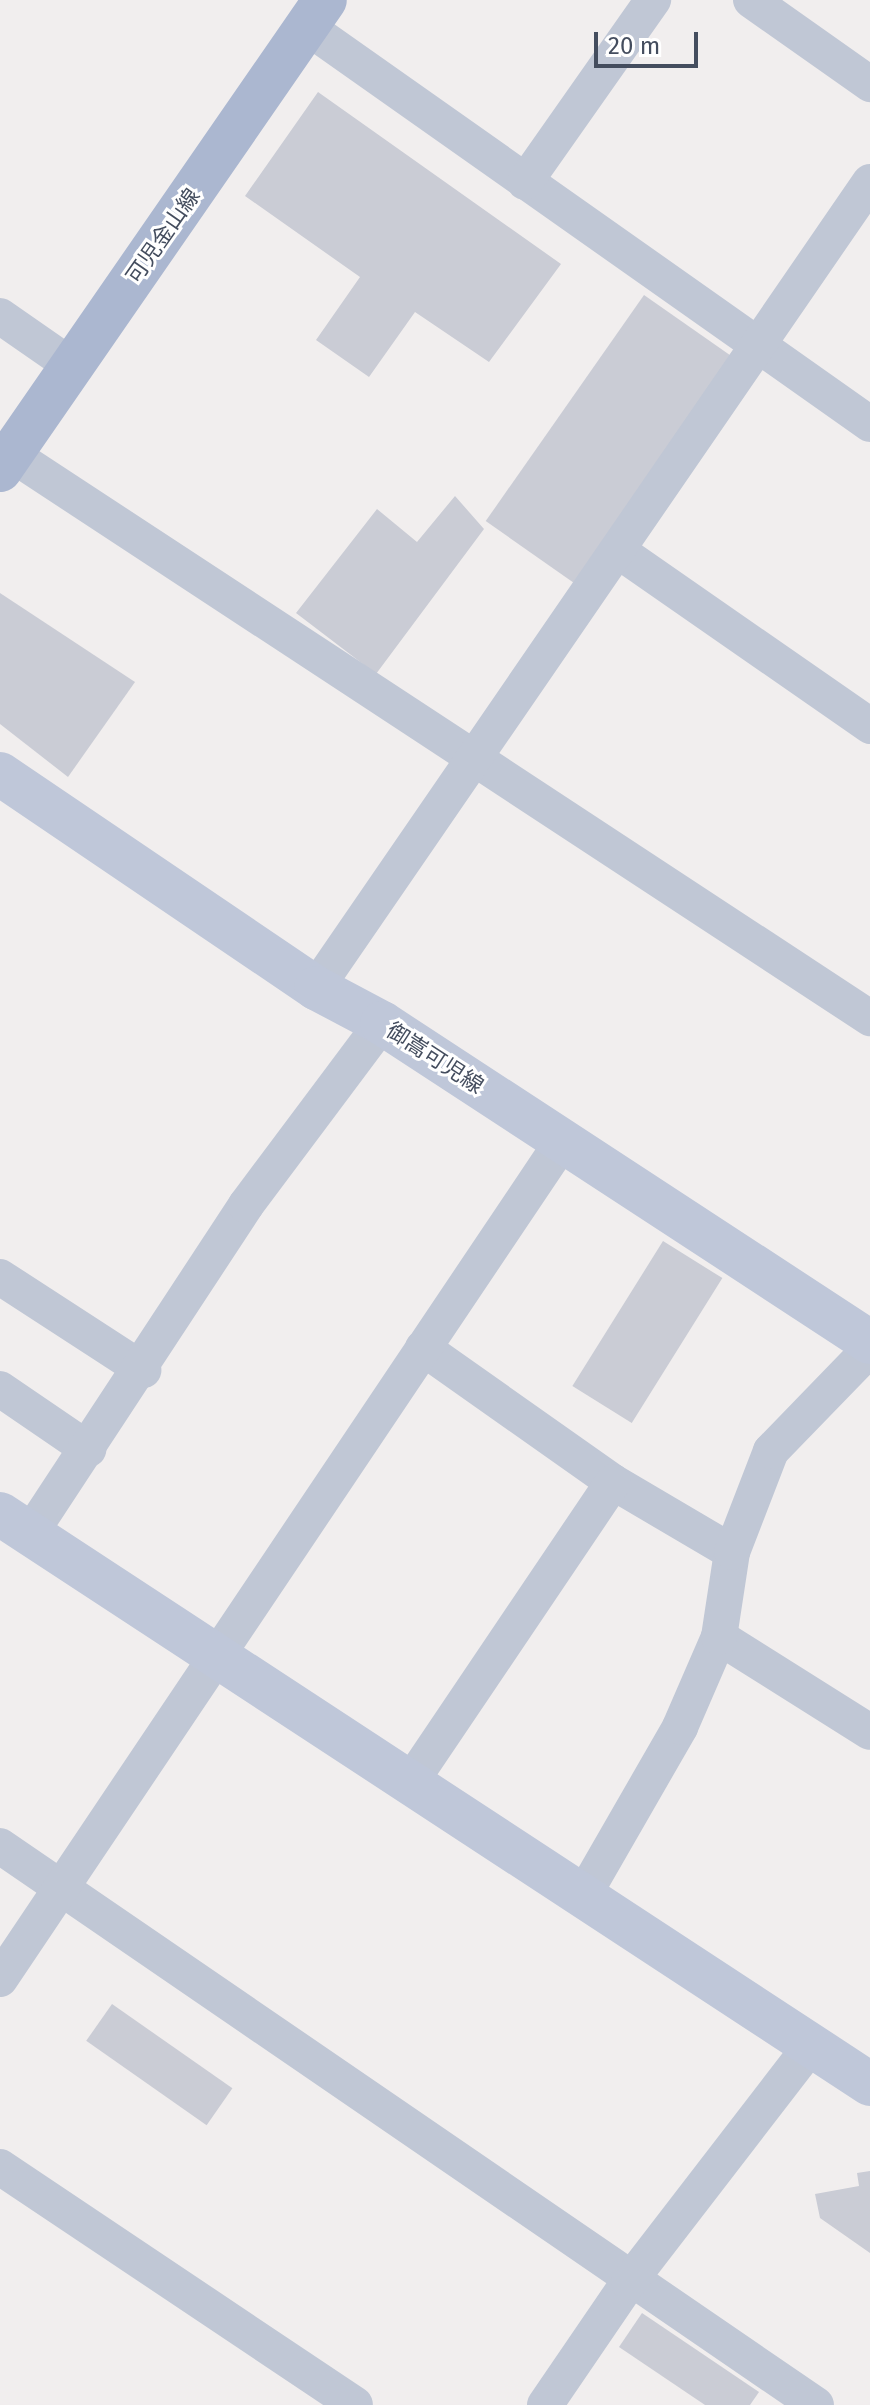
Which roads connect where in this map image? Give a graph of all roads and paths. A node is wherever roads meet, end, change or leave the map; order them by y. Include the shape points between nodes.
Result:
1 (653, 0) edge
2 (751, 0) edge
3 (316, 13) edge
4 (870, 84) edge
5 (525, 182) junction
6 (870, 182) edge
7 (0, 316) edge
8 (760, 348) junction
9 (72, 366) junction
10 (870, 424) edge
11 (6, 462) edge
12 (620, 552) junction
13 (870, 726) edge
14 (472, 758) junction
15 (0, 774) edge
16 (316, 988) junction
17 (870, 1018) edge
18 (382, 1023) junction
19 (562, 1142) junction
20 (0, 1277) edge
21 (870, 1342) edge
22 (423, 1348) junction
23 (870, 1349) edge
24 (143, 1370) junction
25 (0, 1389) edge
26 (88, 1449) junction
27 (613, 1482) junction
28 (15, 1524) edge
29 (732, 1552) junction
30 (719, 1637) junction
31 (214, 1656) junction
32 (870, 1732) edge
33 (410, 1783) junction
34 (0, 1846) edge
35 (62, 1887) junction
36 (583, 1896) junction
37 (0, 1979) edge
38 (810, 2047) junction
39 (870, 2084) edge
40 (0, 2167) edge
41 (629, 2282) junction
42 (355, 2405) edge
43 (545, 2405) edge
44 (816, 2405) edge

1 - 5 street
2 - 4 street
3 - 5 street
3 - 9 main road, 可児金山線
5 - 8 street
6 - 8 street
7 - 9 street
8 - 10 street
8 - 12 street
9 - 11 main road, 可児金山線
11 - 14 street
12 - 13 street
12 - 14 street
14 - 16 street
14 - 17 street
15 - 16 main road, 御嵩可児線
16 - 18 main road, 御嵩可児線
18 - 19 main road, 御嵩可児線
18 - 24 street via 246,1205
19 - 21 main road, 御嵩可児線
19 - 22 street
20 - 24 street
22 - 27 street
22 - 31 street
23 - 29 street via 771,1451
24 - 26 street
25 - 26 street
26 - 28 street
27 - 29 street
27 - 33 street
28 - 31 main road
29 - 30 street
30 - 32 street
30 - 36 street via 680,1727
31 - 33 main road
31 - 35 street
33 - 36 main road
34 - 35 street
35 - 37 street
35 - 41 street
36 - 38 main road
38 - 39 main road
38 - 41 street
40 - 42 street
41 - 43 street
41 - 44 street

